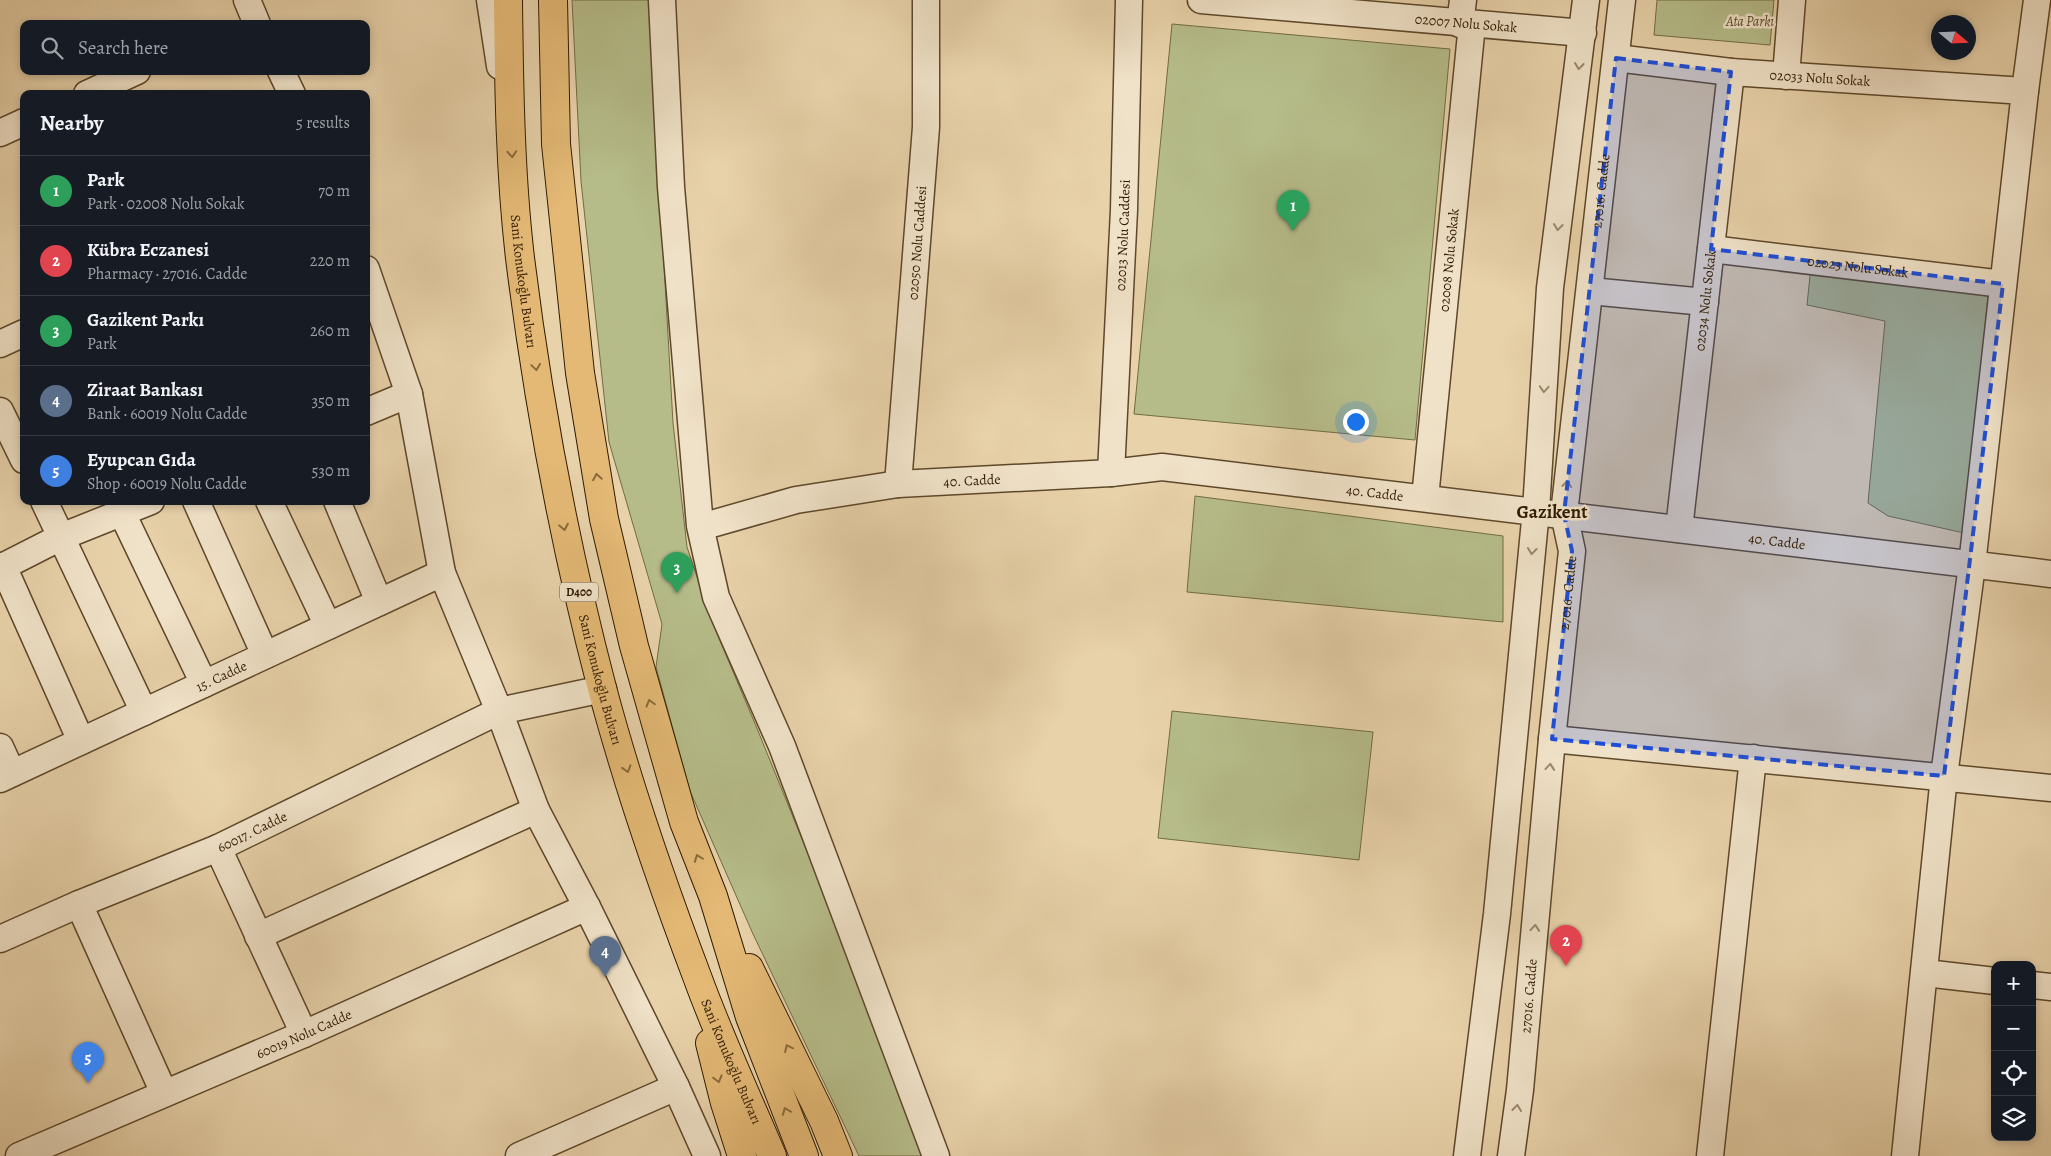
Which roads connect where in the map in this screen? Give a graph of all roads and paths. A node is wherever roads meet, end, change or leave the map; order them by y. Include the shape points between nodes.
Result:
1 (490, 0) edge
2 (508, 0) edge
3 (554, 0) edge
4 (662, 0) edge
5 (926, 0) edge
6 (1129, 0) edge
7 (1201, 0) edge
8 (1586, 0) edge
9 (1622, 0) edge
10 (1792, 0) edge
11 (2037, 0) edge
12 (1465, 16) edge
13 (1583, 33) junction
14 (1616, 58) junction
15 (1731, 72) junction
16 (128, 75) edge
17 (283, 75) edge
18 (1786, 76) junction
19 (96, 90) edge
20 (290, 90) edge
21 (2025, 91) junction
22 (510, 122) junction
23 (20, 124) edge
24 (0, 133) edge
25 (1711, 248) junction
26 (2004, 284) junction
27 (370, 288) edge
28 (1590, 290) junction
29 (1705, 302) junction
30 (20, 335) edge
31 (0, 344) edge
32 (409, 394) junction
33 (370, 410) edge
34 (0, 411) edge
35 (20, 447) edge
36 (1111, 473) junction
37 (898, 484) junction
38 (1425, 498) junction
39 (46, 505) edge
40 (141, 505) edge
41 (198, 505) edge
42 (271, 505) edge
43 (339, 505) edge
44 (1536, 510) junction
45 (122, 513) junction
46 (1564, 514) junction
47 (701, 527) junction
48 (1680, 529) junction
49 (61, 537) junction
50 (1972, 566) junction
51 (2, 567) edge
52 (442, 573) junction
53 (2051, 574) edge
54 (379, 602) junction
55 (328, 626) junction
56 (265, 655) junction
57 (204, 684) junction
58 (603, 689) junction
59 (499, 711) junction
60 (144, 712) junction
61 (1552, 739) junction
62 (81, 742) junction
63 (0, 747) edge
64 (1753, 758) junction
65 (6, 776) edge
66 (1944, 776) junction
67 (2051, 788) edge
68 (536, 810) junction
69 (218, 848) junction
70 (713, 896) junction
71 (79, 904) junction
72 (587, 907) junction
73 (258, 936) junction
74 (0, 939) edge
75 (1925, 973) junction
76 (698, 980) junction
77 (1991, 981) edge
78 (2036, 985) edge
79 (2051, 987) edge
80 (304, 1034) junction
81 (676, 1087) junction
82 (164, 1093) junction
83 (19, 1156) edge
84 (519, 1156) edge
85 (707, 1156) edge
86 (742, 1156) edge
87 (772, 1156) edge
88 (804, 1156) edge
89 (838, 1156) edge
90 (936, 1156) edge
91 (1467, 1156) edge
92 (1511, 1156) edge
93 (1710, 1156) edge
94 (1905, 1156) edge

1 - 22 street
2 - 22 highway, Sani Konukoğlu Bulvarı / D400
70 -> 3 highway via 684,822 634,646 604,519 580,373 556,144
4 - 47 street via 671,187
5 - 37 street, 02050 Nolu Caddesi via 926,127
6 - 36 street, 02013 Nolu Caddesi via 1124,210
7 - 12 street, 02007 Nolu Sokak
8 - 13 street
9 - 14 street, 27016. Cadde
10 - 18 street
11 - 21 street
12 - 13 street, 02007 Nolu Sokak
12 - 38 street, 02008 Nolu Sokak
13 -> 44 street via 1550,288
14 - 15 street, 02033 Nolu Sokak
14 - 28 street, 27016. Cadde
15 - 18 street, 02033 Nolu Sokak
15 - 25 street, 02034 Nolu Sokak
16 - 19 street
17 - 20 street
18 - 21 street, 02033 Nolu Sokak
21 - 26 street
22 -> 58 highway, Sani Konukoğlu Bulvarı / D400 via 520,256 537,374 564,530
23 - 24 street
25 - 26 street, 02023 Nolu Sokak
25 - 29 street, 02034 Nolu Sokak
26 - 50 street
27 - 32 street
28 - 29 street
46 -> 28 street, 27016. Cadde
29 - 48 street, 02034 Nolu Sokak
30 - 31 street
32 - 33 street
32 - 52 street
34 - 35 street
36 - 37 street, 40. Cadde
36 - 38 street, 40. Cadde via 1162,467
37 - 47 street, 40. Cadde via 796,500
38 - 44 street, 40. Cadde
39 - 49 street
40 - 45 street
41 - 56 street
42 - 55 street
43 - 54 street
44 - 46 street, 40. Cadde
44 -> 91 street via 1497,914
45 - 49 street
45 - 57 street
46 - 48 street, 40. Cadde
46 - 61 street, 27016. Cadde via 1572,551
47 - 90 street via 716,598 782,746
48 - 50 street, 40. Cadde
49 - 51 street
49 - 60 street
50 - 53 street, 40. Cadde
50 - 66 street
51 - 62 street
52 - 54 street, 15. Cadde
52 - 59 street
54 - 55 street, 15. Cadde
55 - 56 street, 15. Cadde
56 - 57 street, 15. Cadde
57 - 60 street, 15. Cadde
58 - 59 street, 60017. Cadde
58 -> 76 highway, Sani Konukoğlu Bulvarı / D400 via 649,838
59 - 68 street
59 - 69 street, 60017. Cadde
60 - 62 street, 15. Cadde
61 - 64 street
92 -> 61 street, 27016. Cadde
62 - 65 street, 15. Cadde
63 - 65 street
64 - 66 street
64 - 93 street
66 - 67 street
66 - 75 street
68 - 72 street
68 - 73 street
69 - 71 street, 60017. Cadde
69 - 73 street
88 -> 70 highway via 750,1017
89 -> 70 highway via 824,1120
71 - 74 street, 60017. Cadde
71 - 82 street
72 - 80 street, 60019 Nolu Cadde
72 - 81 street
73 - 80 street
75 - 77 street
75 - 94 street
76 -> 86 highway via 712,1055
76 - 87 highway, Sani Konukoğlu Bulvarı / D400
78 - 79 street
80 - 82 street, 60019 Nolu Cadde
81 - 84 street
81 - 85 street
82 - 83 street, 60019 Nolu Cadde

